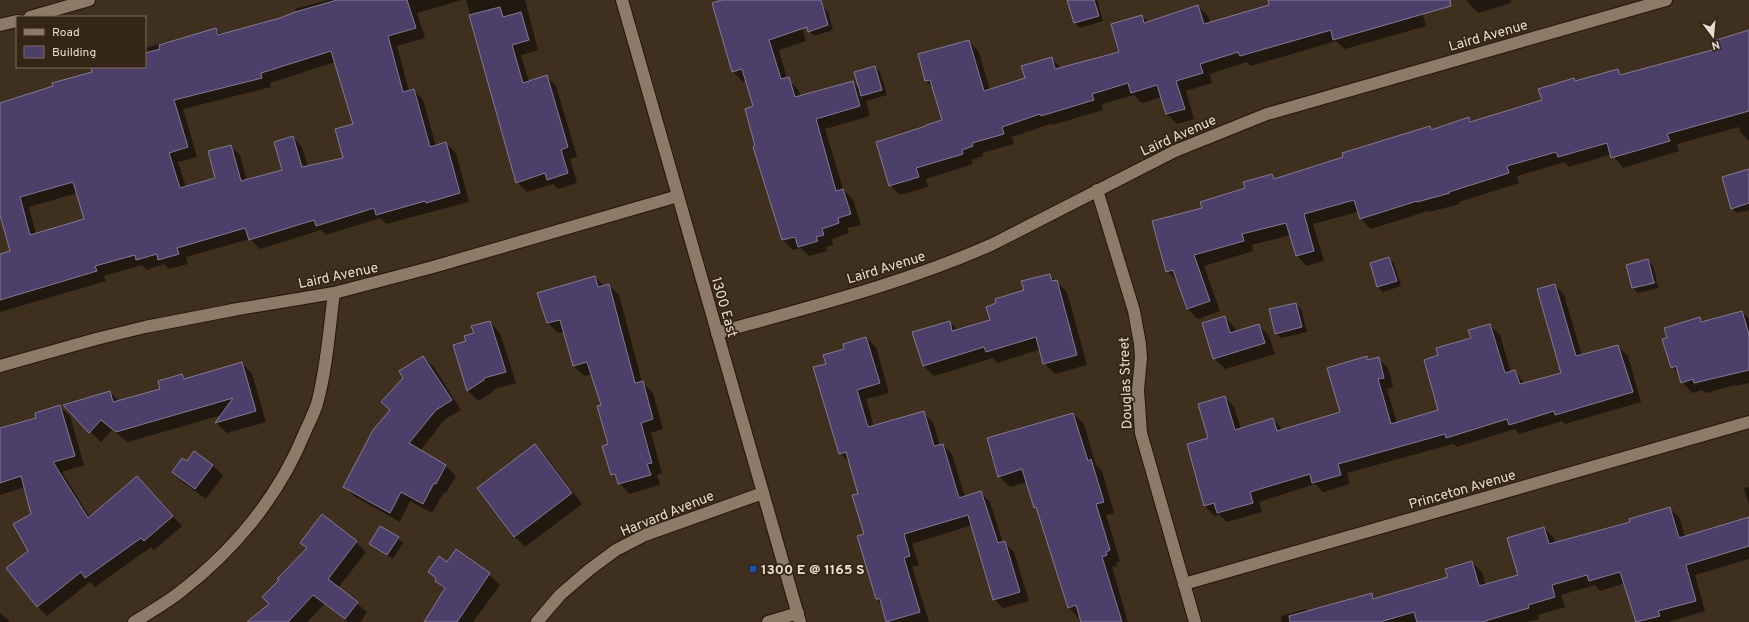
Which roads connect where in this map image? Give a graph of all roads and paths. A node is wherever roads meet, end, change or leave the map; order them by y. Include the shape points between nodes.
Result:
1 (89, 0) edge
2 (622, 0) edge
3 (1666, 0) edge
4 (33, 16) edge
5 (16, 21) edge
6 (0, 26) edge
7 (1097, 190) junction
8 (678, 196) junction
9 (334, 293) junction
10 (717, 333) junction
11 (0, 366) edge
12 (1749, 422) edge
13 (763, 493) junction
14 (1184, 584) junction
15 (799, 617) edge
16 (134, 622) edge
17 (537, 622) edge
18 (768, 622) edge
19 (1195, 622) edge

1 - 4 street
2 - 8 street, 1300 East
3 - 7 street, Laird Avenue via 1267,114 1175,151
5 - 6 street
7 - 10 street, Laird Avenue via 993,244 944,265
7 - 14 street, Douglas Street via 1134,311 1141,351 1138,390 1141,433
8 - 9 street, Laird Avenue
8 - 10 street, 1300 East
9 - 11 street, Laird Avenue via 145,327
9 - 16 street via 325,370 316,406 284,476 237,539 210,567 179,593
10 - 13 street, 1300 East
12 - 14 street, Princeton Avenue
13 - 15 street, 1300 East
13 - 17 street, Harvard Avenue via 646,534 616,550 560,594
14 - 19 street, Douglas Street
15 - 18 street

